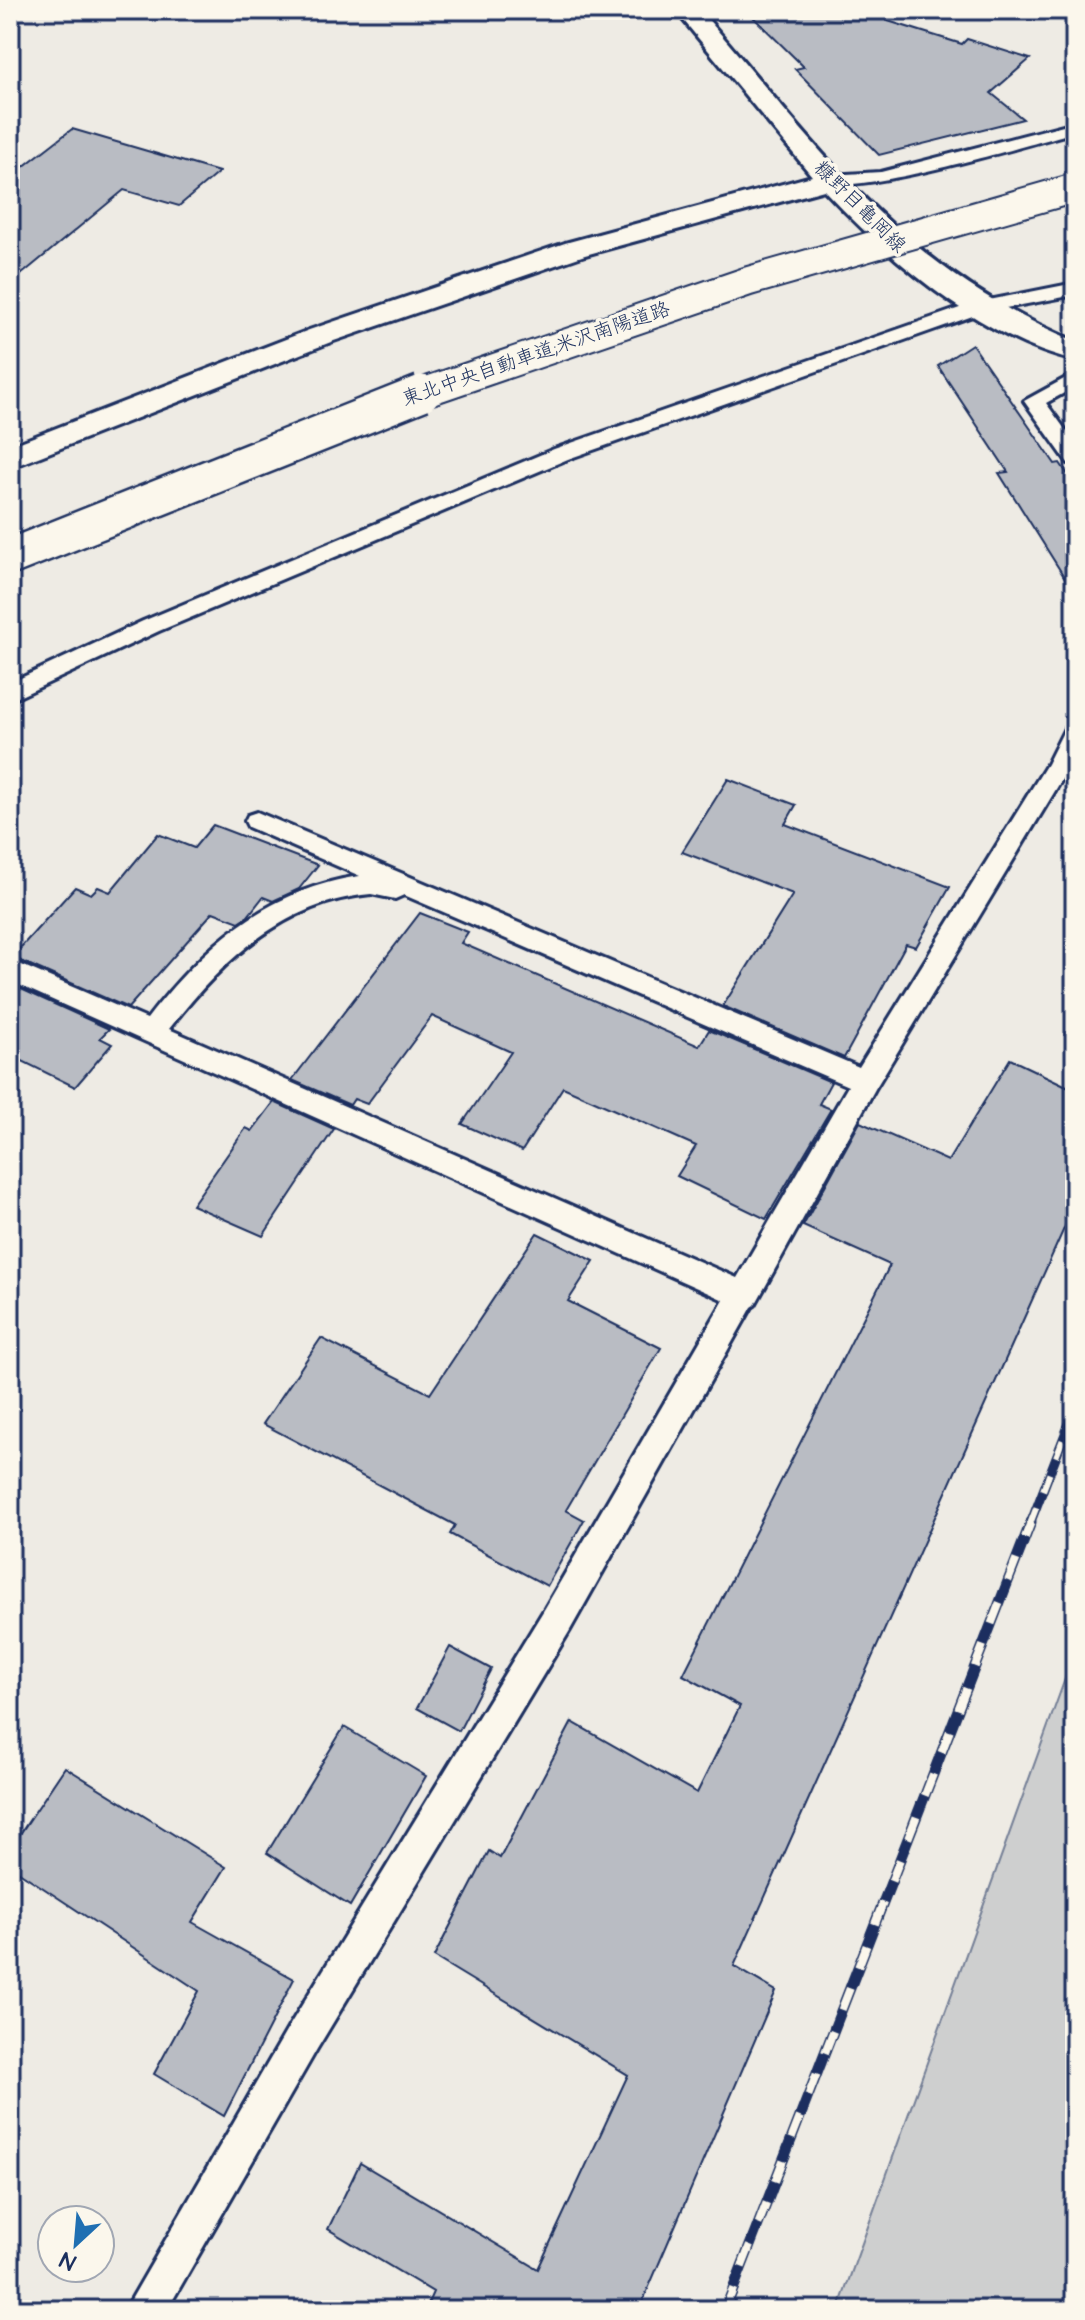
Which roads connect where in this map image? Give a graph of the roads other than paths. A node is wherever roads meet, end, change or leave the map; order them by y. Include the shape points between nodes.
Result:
1 (687, 10) edge
2 (1075, 127) edge
3 (829, 180) junction
4 (1075, 188) edge
5 (1075, 289) edge
6 (981, 307) junction
7 (1075, 352) edge
8 (1075, 379) edge
9 (10, 458) edge
10 (1075, 458) edge
11 (10, 557) edge
12 (10, 693) edge
13 (1075, 730) edge
14 (257, 821) dead end
15 (431, 898) junction
16 (10, 970) edge
17 (151, 1033) junction
18 (865, 1081) junction
19 (745, 1296) junction
20 (145, 2310) edge

1 - 3 main road, 糠野目亀岡線
2 - 3 lane via 881,177
3 - 6 main road, 糠野目亀岡線 via 926,270
3 - 9 main road via 575,249 320,336
4 - 11 main road, 東北中央自動車道;米沢南陽道路, bridge via 787,268 530,353
5 - 6 lane
6 - 7 main road, 糠野目亀岡線
6 - 12 lane via 561,454 151,626
8 - 10 lane via 1034,401
13 - 18 lane
14 - 15 lane
15 - 17 lane via 372,884 301,902 250,928 172,1004
15 - 18 lane
16 - 17 lane
17 - 19 lane
18 - 19 lane
19 - 20 lane

